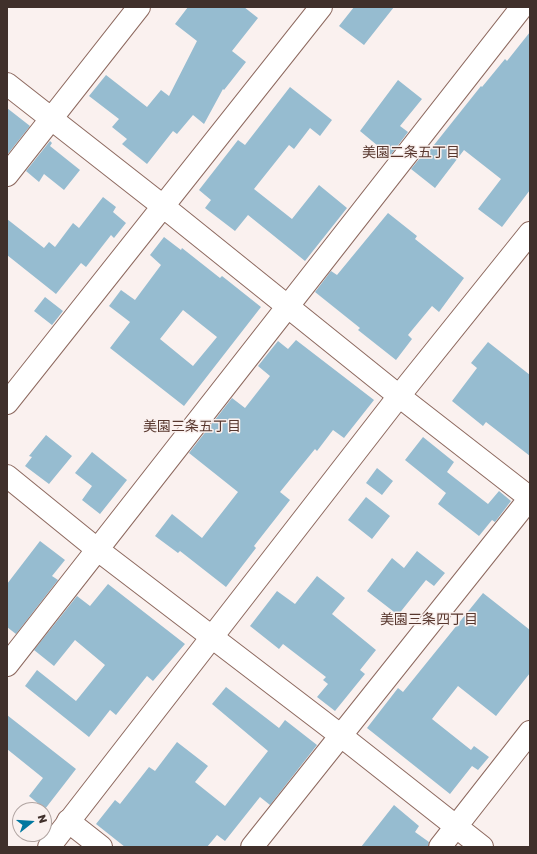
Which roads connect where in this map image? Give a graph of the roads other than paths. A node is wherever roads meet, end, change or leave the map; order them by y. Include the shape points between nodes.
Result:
1 (138, 7) edge
2 (321, 7) edge
3 (522, 7) edge
4 (7, 84) edge
5 (51, 119) junction
6 (7, 175) edge
7 (164, 207) junction
8 (530, 233) edge
9 (287, 306) junction
10 (400, 396) junction
11 (7, 403) edge
12 (7, 476) edge
13 (530, 498) edge
14 (98, 550) junction
15 (211, 638) junction
16 (7, 665) edge
17 (530, 732) edge
18 (340, 735) junction
19 (68, 822) junction
20 (456, 826) junction
21 (49, 847) edge
22 (101, 847) edge
23 (252, 847) edge
24 (440, 847) edge
25 (482, 847) edge

1 - 5 street
2 - 7 street
3 - 9 street
4 - 5 street
5 - 6 street
5 - 7 street
7 - 9 street
7 - 11 street
8 - 10 street
9 - 10 street
9 - 14 street
10 - 13 street
10 - 15 street
12 - 14 street
13 - 18 street
14 - 15 street
14 - 16 street
15 - 18 street
15 - 19 street
17 - 20 street
18 - 20 street
18 - 23 street
19 - 21 street
19 - 22 street
20 - 24 street
20 - 25 street

